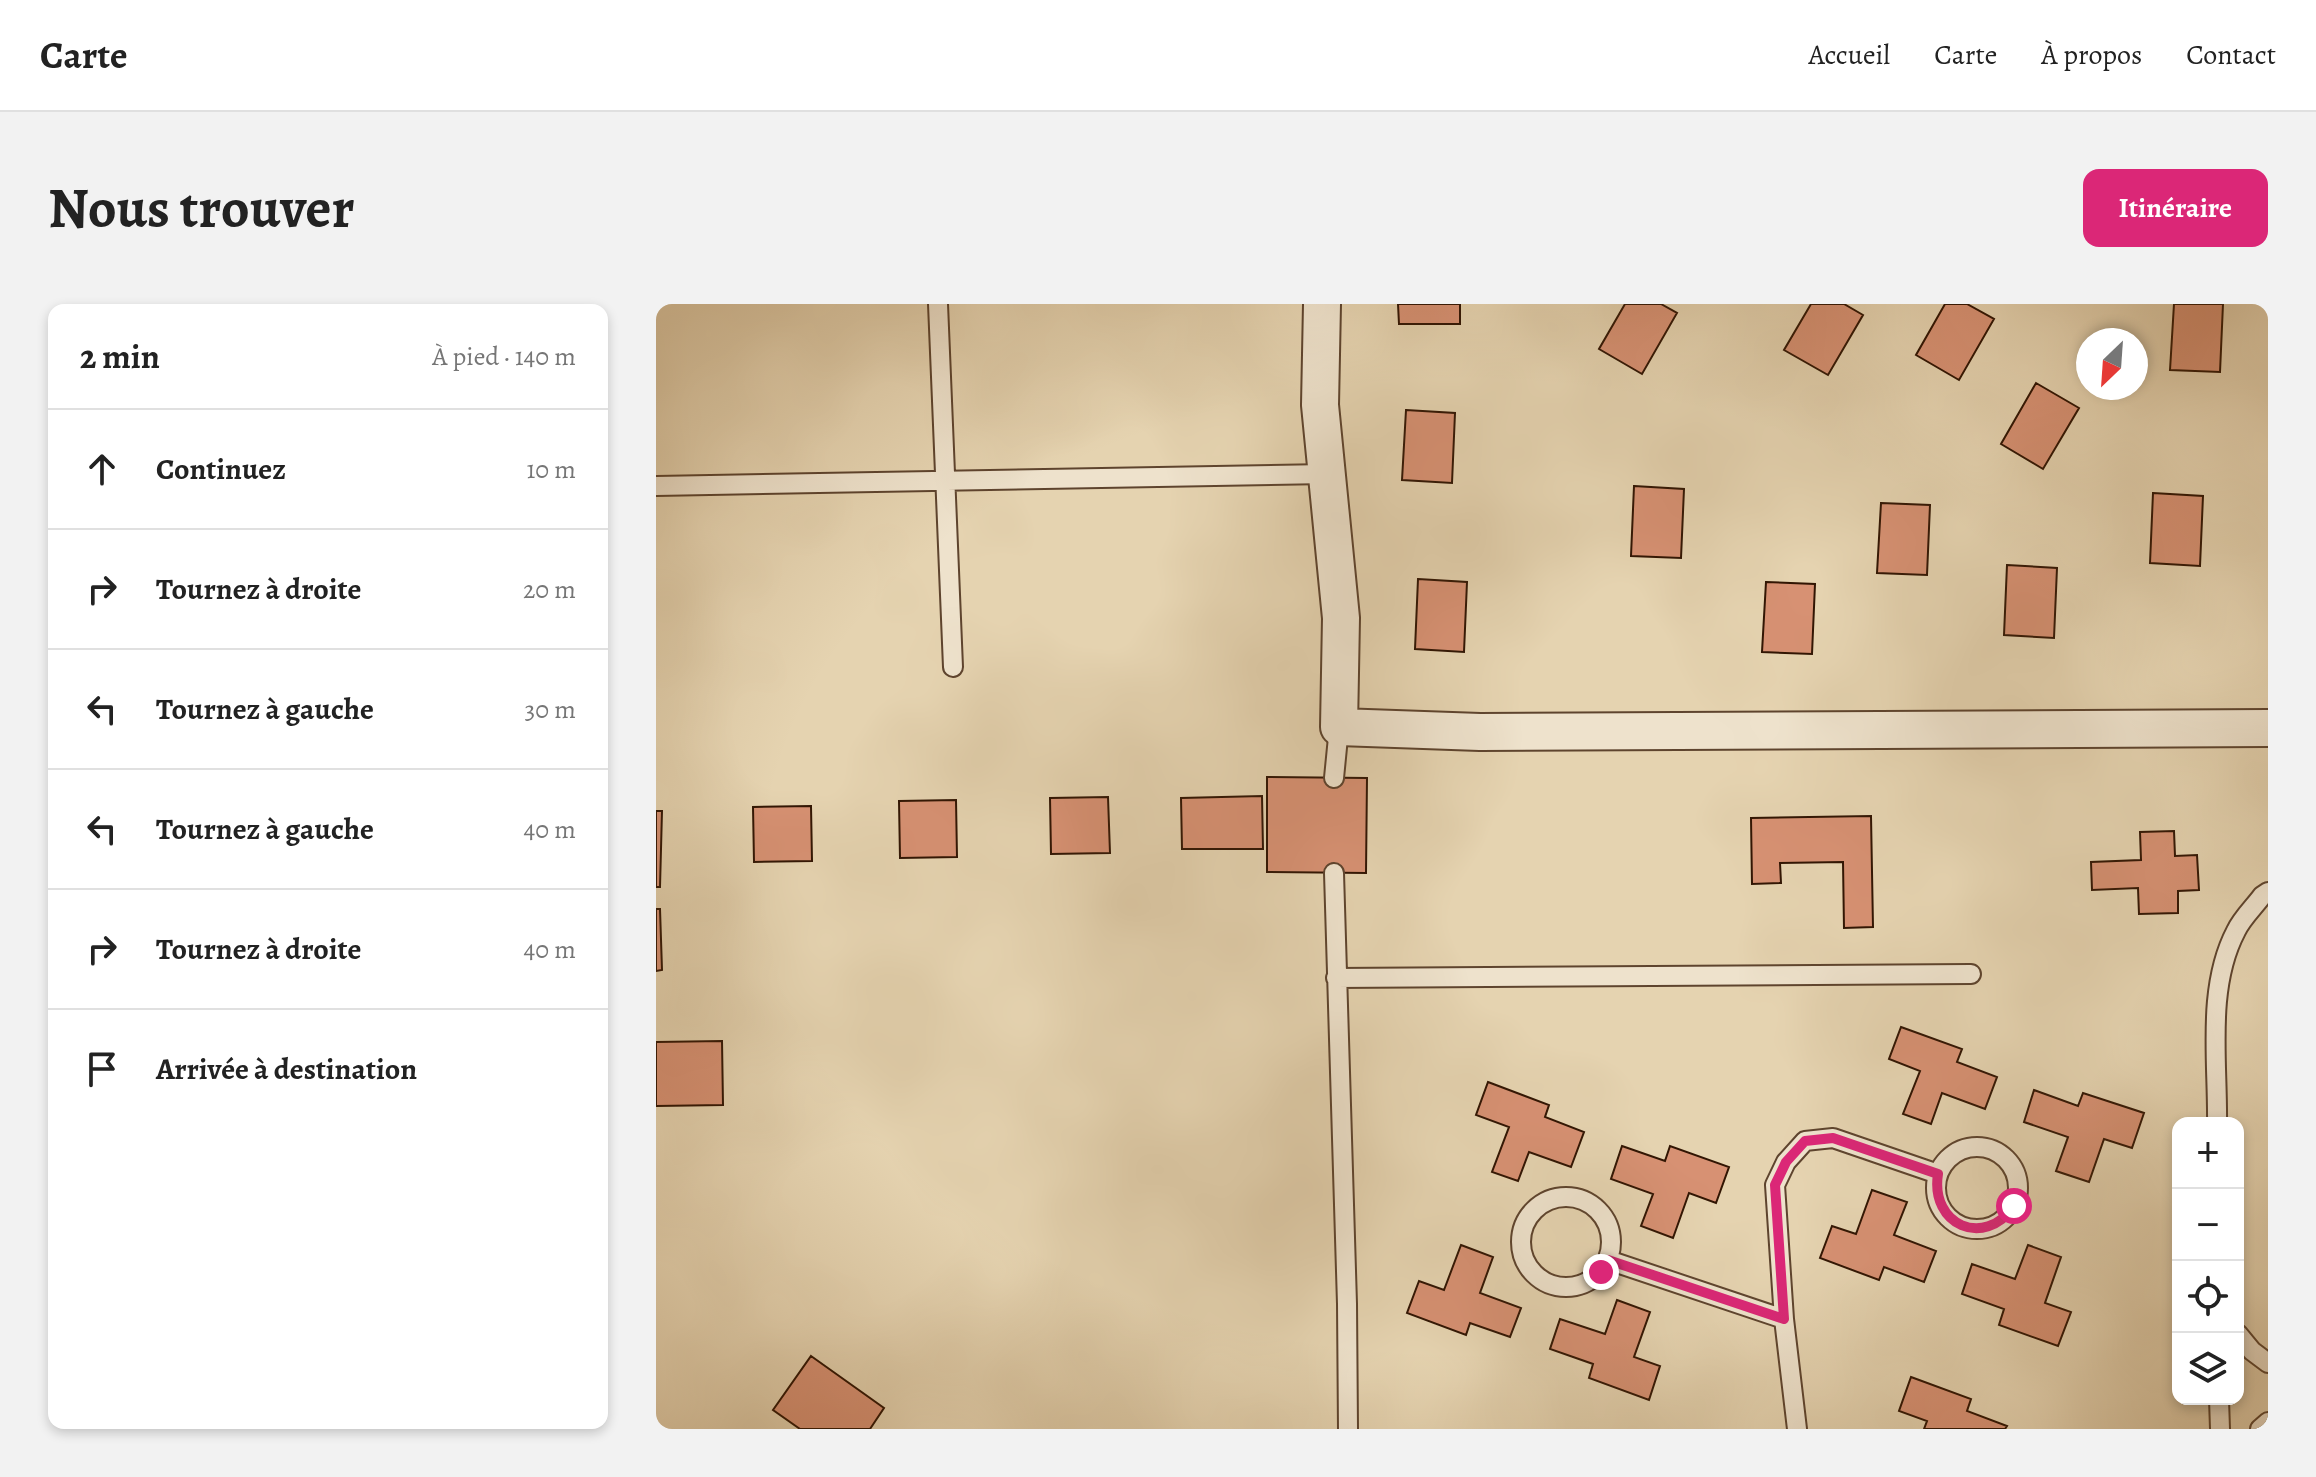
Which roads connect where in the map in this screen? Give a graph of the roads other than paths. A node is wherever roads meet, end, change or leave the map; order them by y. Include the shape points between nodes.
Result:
1 (938, 304) edge
2 (1322, 304) edge
3 (1327, 474) junction
4 (945, 480) junction
5 (656, 486) edge
6 (953, 667) dead end
7 (1339, 727) junction
8 (2268, 728) edge
9 (1334, 778) dead end
10 (1334, 873) dead end
11 (2268, 892) edge
12 (1971, 974) dead end
13 (1336, 978) junction
14 (2217, 1117) edge
15 (1938, 1174) junction
16 (1608, 1260) junction
17 (1784, 1319) junction
18 (2244, 1341) edge
19 (2268, 1363) edge
20 (2219, 1405) edge
21 (2268, 1422) edge
22 (1348, 1429) edge
23 (1797, 1429) edge
24 (2220, 1429) edge
25 (2260, 1429) edge

1 - 4 lane
2 - 3 street via 1320,405
3 - 4 lane
3 - 7 street via 1341,618
4 - 5 lane
4 - 6 lane
7 - 8 street via 1480,732
7 - 9 lane
10 - 13 lane
11 - 14 lane via 2228,947 2217,999
12 - 13 lane
13 - 22 lane
15 - 15 lane via 1938,1201 1956,1223 1983,1228 2006,1217 2014,1206 2014,1168 1995,1150 1968,1148 1955,1153
15 - 17 lane via 1833,1138 1805,1141 1775,1185
16 - 16 lane via 1610,1230 1604,1217 1580,1199 1550,1199 1527,1218 1521,1232 1524,1262 1546,1284 1561,1288 1589,1282
16 - 17 lane
17 - 23 lane
18 - 19 lane
20 - 24 lane
21 - 25 lane

